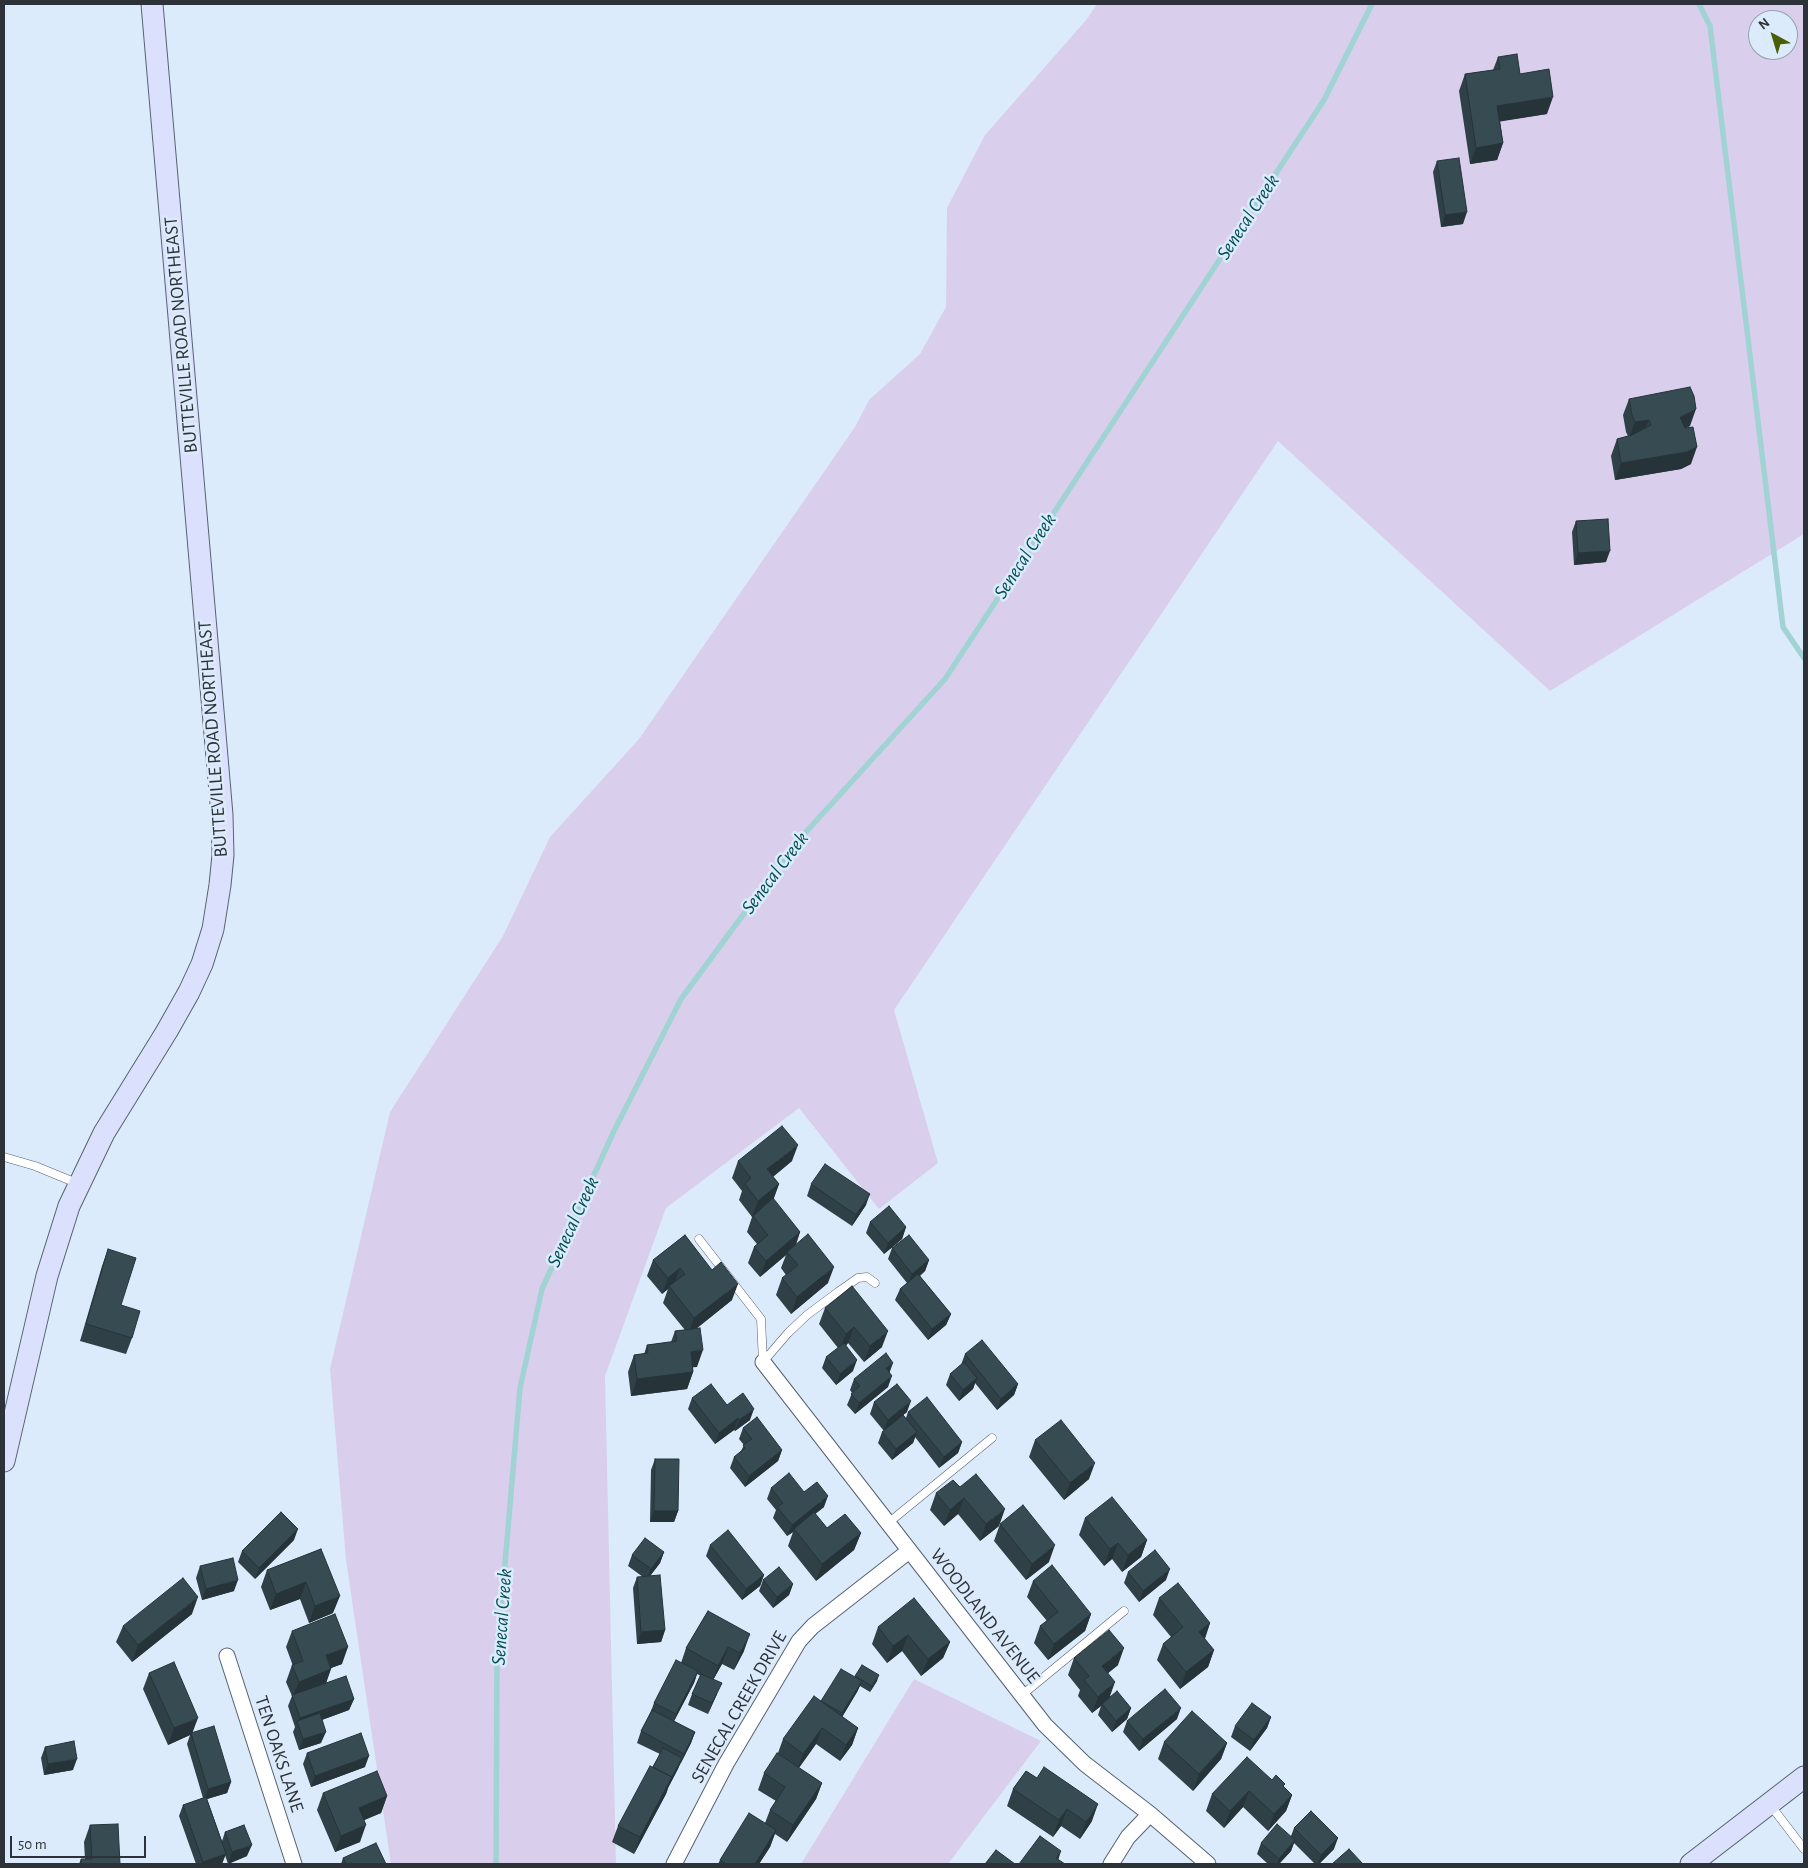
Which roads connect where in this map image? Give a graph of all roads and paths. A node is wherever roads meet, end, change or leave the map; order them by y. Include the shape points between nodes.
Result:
1 (152, 4) edge
2 (4, 1157) edge
3 (79, 1184) junction
4 (699, 1239) dead end
5 (875, 1283) dead end
6 (763, 1362) junction
7 (992, 1438) dead end
8 (4, 1460) edge
9 (887, 1524) junction
10 (909, 1551) junction
11 (1124, 1611) dead end
12 (227, 1656) dead end
13 (1022, 1695) junction
14 (1804, 1777) edge
15 (1769, 1804) junction
16 (1150, 1814) junction
17 (1804, 1849) edge
18 (294, 1864) edge
19 (674, 1864) edge
20 (1112, 1864) edge
21 (1208, 1864) edge
22 (1691, 1864) edge

1 - 3 main road, BUTTEVILLE ROAD NORTHEAST via 219,770 223,855 212,929 202,964 167,1031 104,1133
2 - 3 lane
3 - 8 main road, BUTTEVILLE ROAD NORTHEAST via 47,1276
4 - 6 lane via 761,1319
5 - 6 lane via 867,1277 858,1278 838,1292 794,1327
6 - 9 street, WOODLAND AVENUE
7 - 9 lane
9 - 10 street, WOODLAND AVENUE
10 - 13 street, WOODLAND AVENUE
10 - 19 street, SENECAL CREEK DRIVE via 813,1626 799,1641 726,1764
11 - 13 lane
12 - 18 street, TEN OAKS LANE
13 - 16 street, WOODLAND AVENUE via 1045,1725 1073,1753
14 - 15 main road
15 - 17 lane
15 - 22 main road
16 - 20 street via 1128,1837
16 - 21 street, WOODLAND AVENUE

